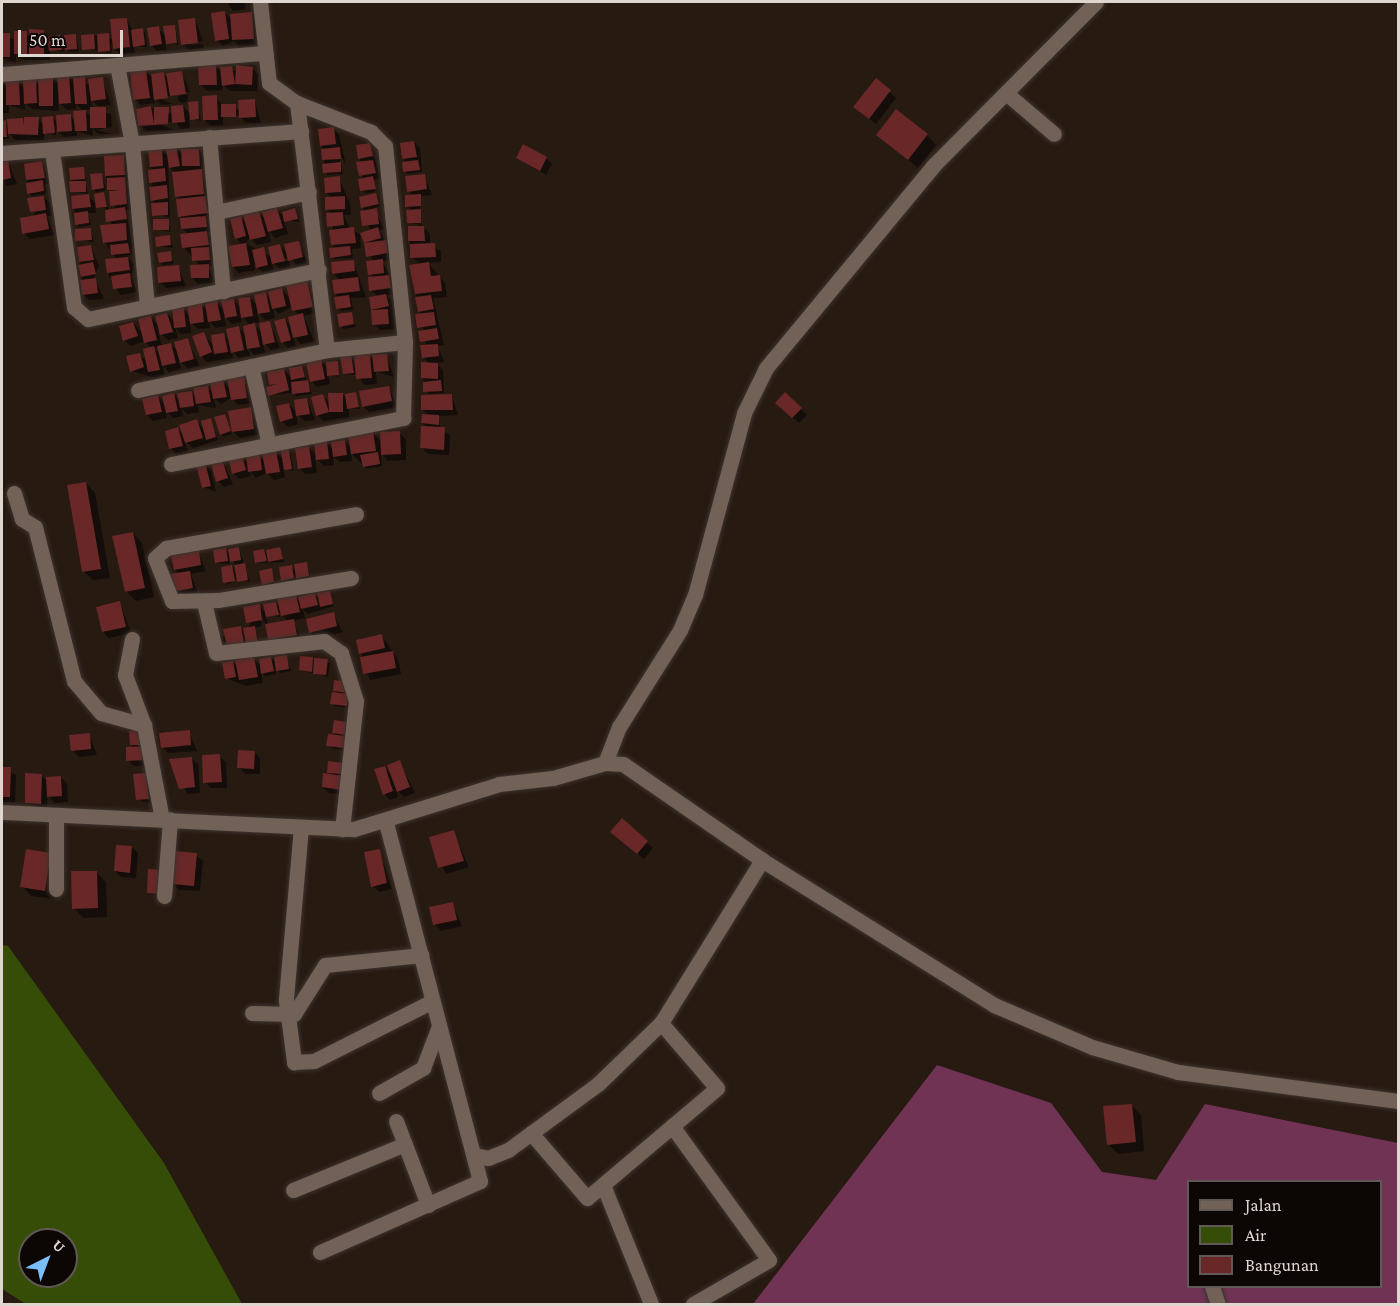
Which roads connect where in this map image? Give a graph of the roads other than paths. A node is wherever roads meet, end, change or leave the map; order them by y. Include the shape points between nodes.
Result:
1 (260, 2) edge
2 (1096, 2) edge
3 (263, 53) junction
4 (117, 65) junction
5 (2, 74) edge
6 (1006, 93) junction
7 (297, 103) junction
8 (301, 131) junction
9 (1054, 134) dead end
10 (209, 138) junction
11 (132, 144) junction
12 (52, 151) junction
13 (2, 153) edge
14 (309, 192) junction
15 (216, 212) junction
16 (319, 270) junction
17 (223, 291) junction
18 (147, 305) junction
19 (405, 342) junction
20 (327, 350) junction
21 (251, 366) junction
22 (138, 390) dead end
23 (268, 440) junction
24 (171, 464) dead end
25 (14, 494) dead end
26 (356, 514) dead end
27 (351, 578) dead end
28 (204, 602) junction
29 (132, 639) dead end
30 (144, 725) junction
31 (605, 763) junction
32 (2, 812) edge
33 (56, 816) junction
34 (166, 819) junction
35 (386, 823) junction
36 (301, 827) junction
37 (342, 830) junction
38 (762, 860) junction
39 (56, 889) dead end
40 (164, 896) dead end
41 (421, 955) junction
42 (433, 1001) junction
43 (252, 1013) dead end
44 (286, 1015) junction
45 (661, 1023) junction
46 (439, 1025) junction
47 (379, 1093) dead end
48 (1398, 1101) edge
49 (396, 1121) dead end
50 (672, 1126) junction
51 (531, 1133) junction
52 (405, 1144) junction
53 (475, 1155) junction
54 (603, 1185) junction
55 (293, 1190) dead end
56 (428, 1205) junction
57 (320, 1252) dead end
58 (1212, 1288) edge
59 (651, 1305) edge
60 (693, 1305) edge
61 (1218, 1305) edge

1 - 3 street
2 - 6 street
3 - 4 street
3 - 7 street via 269,82
4 - 5 street
4 - 11 street
6 - 9 street
6 - 31 street via 892,213 760,378 744,413 695,595 680,630 619,727
7 - 8 street
7 - 19 street via 371,132 385,146
8 - 10 street
8 - 14 street
10 - 11 street
10 - 15 street
11 - 12 street
11 - 18 street
12 - 13 street
12 - 18 street via 74,307 88,319
14 - 15 street
14 - 16 street
15 - 17 street
16 - 17 street
16 - 20 street
17 - 18 street
19 - 20 street
19 - 23 street via 400,421
20 - 21 street
21 - 22 street
21 - 23 street
23 - 24 street
25 - 30 street via 22,519 36,529 74,681 100,713
26 - 28 street via 159,551 156,566 167,598
27 - 28 street
28 - 37 street via 213,647 222,655 324,641 341,652 356,701
29 - 30 street via 125,675
30 - 34 street
31 - 35 street via 553,778 499,784
31 - 38 street via 634,771
32 - 33 street
33 - 34 street
33 - 39 street
34 - 36 street
34 - 40 street
35 - 37 street
35 - 41 street
36 - 37 street
36 - 44 street
38 - 45 street
38 - 48 street via 970,992 1092,1047 1178,1072
41 - 42 street
41 - 44 street via 325,965 300,1009
42 - 44 street via 305,1063 290,1057
42 - 46 street
43 - 44 street
45 - 50 street via 717,1089
45 - 51 street via 610,1074
46 - 47 street via 423,1068
46 - 53 street
49 - 52 street
50 - 54 street
50 - 60 street via 769,1260
51 - 53 street via 500,1154
51 - 54 street via 587,1198
52 - 55 street
52 - 56 street
53 - 56 street via 480,1180
54 - 59 street
56 - 57 street
58 - 61 street

